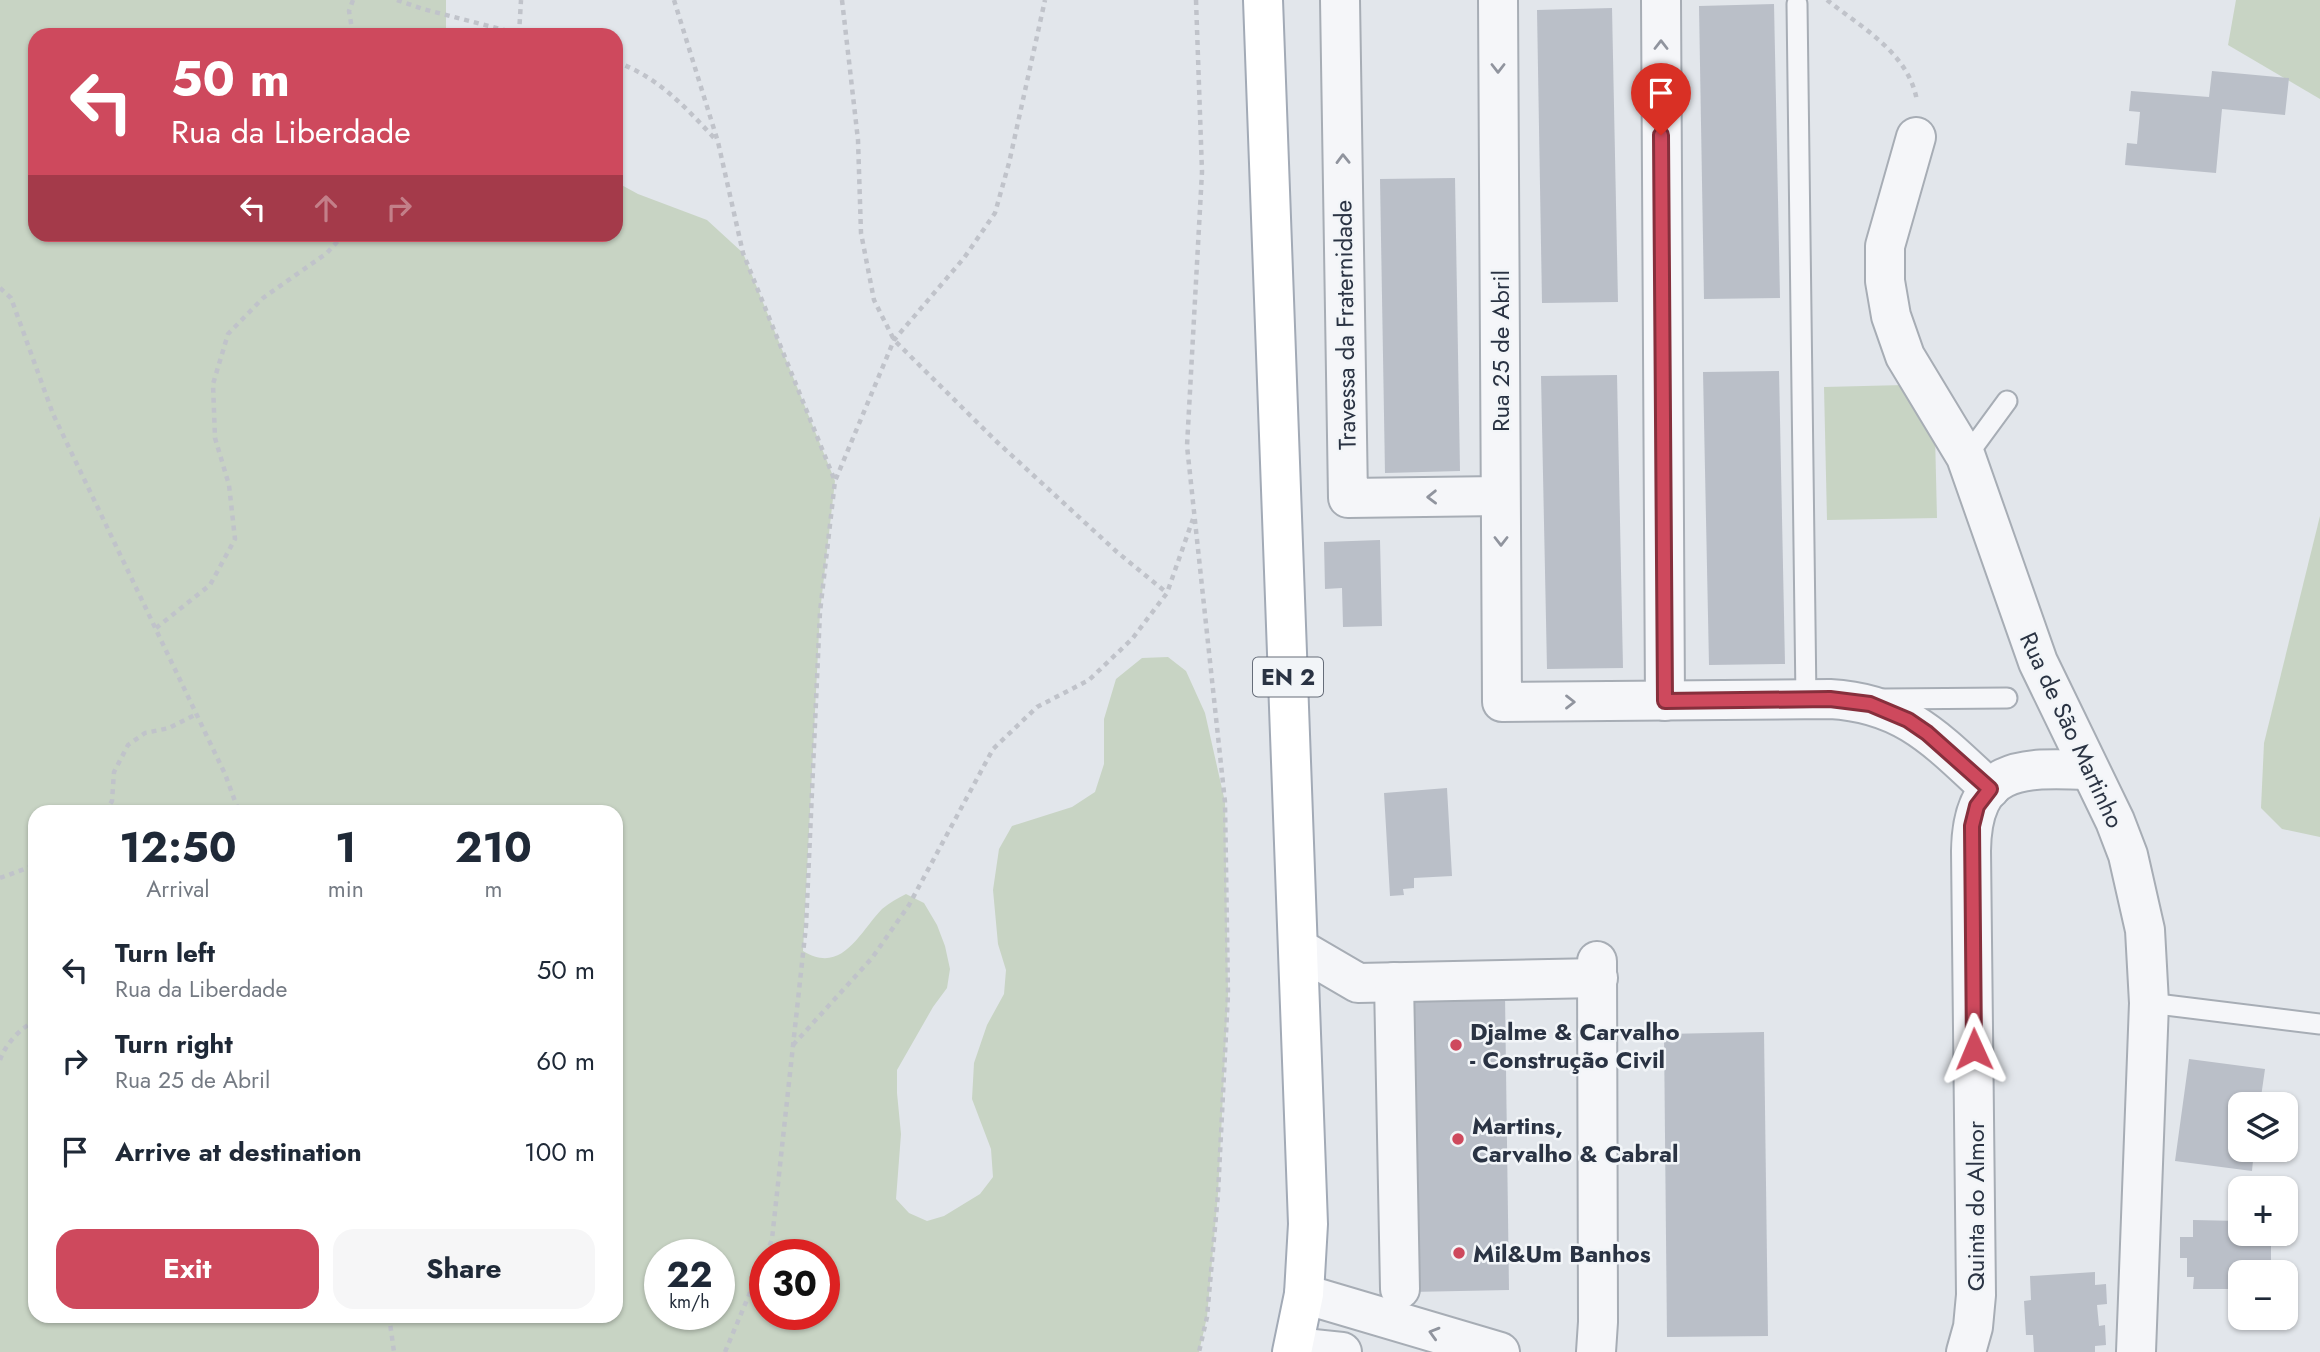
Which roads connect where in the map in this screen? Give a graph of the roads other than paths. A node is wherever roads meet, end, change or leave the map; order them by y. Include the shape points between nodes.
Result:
1 (1263, 0) edge
2 (1340, 0) edge
3 (1498, 0) edge
4 (1661, 0) edge
5 (1797, 4) dead end
6 (1916, 138) road end
7 (2007, 401) dead end
8 (1966, 457) junction
9 (1500, 496) junction
10 (2007, 698) dead end
11 (1818, 700) junction
12 (1665, 701) junction
13 (2088, 770) junction
14 (1990, 789) junction
15 (1298, 948) junction
16 (1395, 982) junction
17 (2149, 1003) junction
18 (2320, 1024) edge
19 (1400, 1289) dead end
20 (1304, 1294) junction
21 (1293, 1349) edge
22 (1342, 1352) edge
23 (1500, 1352) edge
24 (1596, 1352) edge
25 (1966, 1352) edge
26 (2136, 1352) edge

1 - 15 main road, EN 2
9 -> 2 street, Travessa da Fraternidade via 1348,498
3 -> 9 street, Rua 25 de Abril
12 -> 4 street
5 - 11 lane
6 - 8 street, Rua de São Martinho via 1887,238 1888,298 1905,356
7 - 8 lane
8 - 13 street, Rua de São Martinho via 2033,650
9 -> 12 street, Rua 25 de Abril via 1502,702
10 - 11 lane
11 - 12 street
11 - 14 street via 1870,704 1908,720
13 - 14 street via 2035,769 2011,775
13 - 17 street, Rua de São Martinho via 2115,821 2134,874 2145,930
14 - 25 street, Quinta do Almor via 1977,806 1971,838 1976,1295
15 - 16 street via 1358,983
15 - 20 main road, EN 2 via 1308,1224
16 - 19 street
16 - 24 street via 1598,970
17 - 18 lane
17 - 26 street, Rua de São Martinho
20 - 21 main road, EN 2
23 -> 20 street
21 - 22 street

